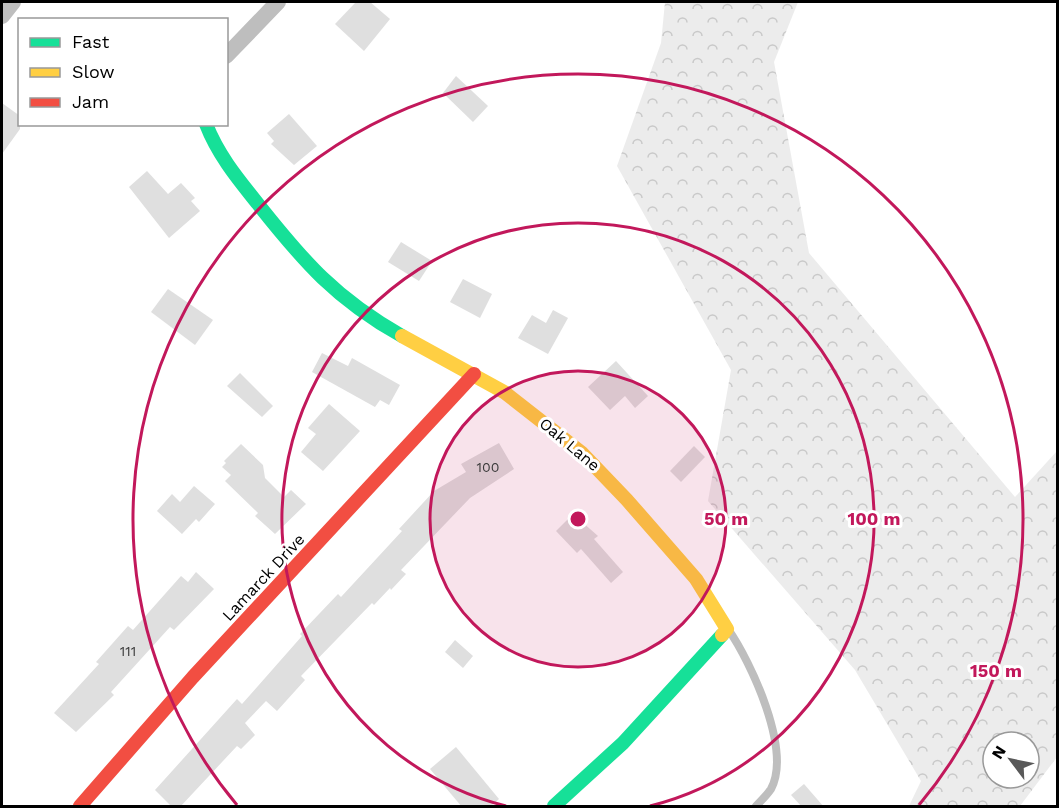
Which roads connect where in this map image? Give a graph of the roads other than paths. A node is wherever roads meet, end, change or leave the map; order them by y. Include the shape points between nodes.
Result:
1 (13, 2) edge
2 (278, 2) edge
3 (2, 16) edge
4 (228, 54) edge
5 (207, 126) edge
6 (474, 374) junction
7 (727, 629) junction
8 (80, 807) edge
9 (554, 807) edge
10 (756, 807) edge

1 - 3 street
2 - 4 street
5 - 6 street, Oak Lane via 244,187 316,275 363,312
6 - 7 street, Oak Lane via 570,441 603,471 699,582
6 - 8 street, Lamarck Drive via 185,686
7 - 9 street via 623,743
7 - 10 lane via 756,678 775,742 772,788

